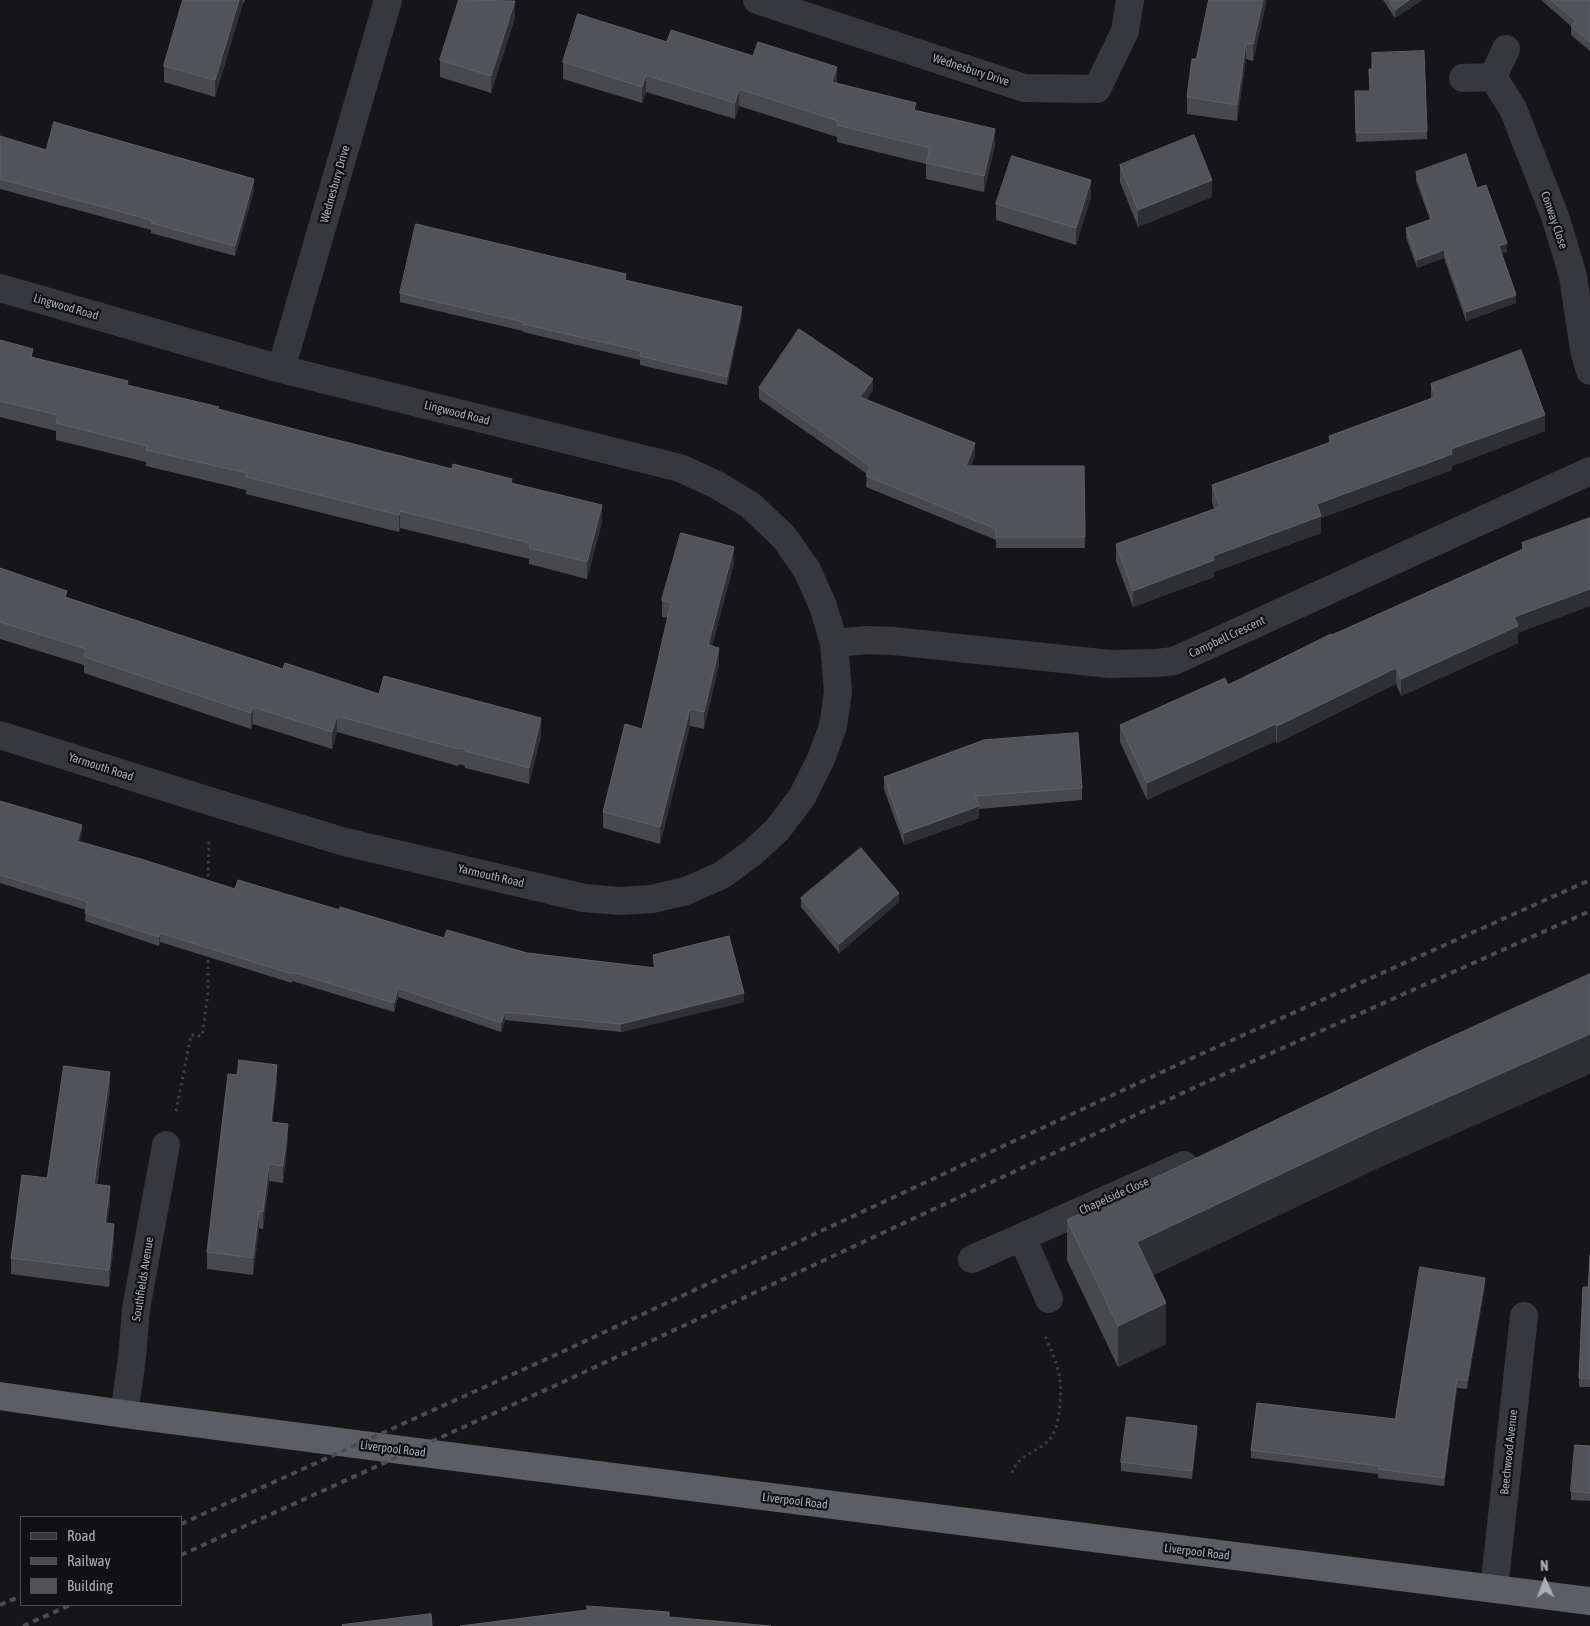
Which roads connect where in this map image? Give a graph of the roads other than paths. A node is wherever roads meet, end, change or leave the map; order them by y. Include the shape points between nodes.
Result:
1 (388, 0) edge
2 (757, 0) edge
3 (1130, 0) edge
4 (1506, 48) dead end
5 (1493, 77) junction
6 (1463, 78) dead end
7 (0, 288) edge
8 (281, 369) junction
9 (1590, 371) edge
10 (1590, 471) edge
11 (834, 643) junction
12 (0, 735) edge
13 (166, 1145) road end
14 (1204, 1156) edge
15 (1022, 1237) junction
16 (972, 1260) dead end
17 (1049, 1299) road end
18 (1524, 1316) dead end
19 (0, 1396) edge
20 (124, 1414) junction
21 (1494, 1589) junction
22 (1590, 1601) edge

1 - 8 street, Wednesbury Drive
2 - 3 street, Wednesbury Drive via 1024,88 1088,89 1097,89 1125,31
4 - 5 street
5 - 6 street
5 - 9 street, Conway Close via 1513,110 1554,216 1573,276
7 - 8 street, Lingwood Road
8 - 11 street, Lingwood Road via 680,468 717,485 750,505 784,537 807,570 823,606
10 - 11 street, Campbell Crescent via 1174,661 1110,664 893,641
11 - 12 street, Yarmouth Road via 838,692 833,726 802,797 777,830 752,854 722,875 686,891 652,899 584,898 345,842
13 - 20 street, Southfields Avenue via 136,1309
14 - 15 street, Chapelside Close
15 - 16 street, Chapelside Close
15 - 17 street
18 - 21 street, Beechwood Avenue
19 - 20 highway, Liverpool Road
20 - 21 highway, Liverpool Road
21 - 22 highway, Liverpool Road

